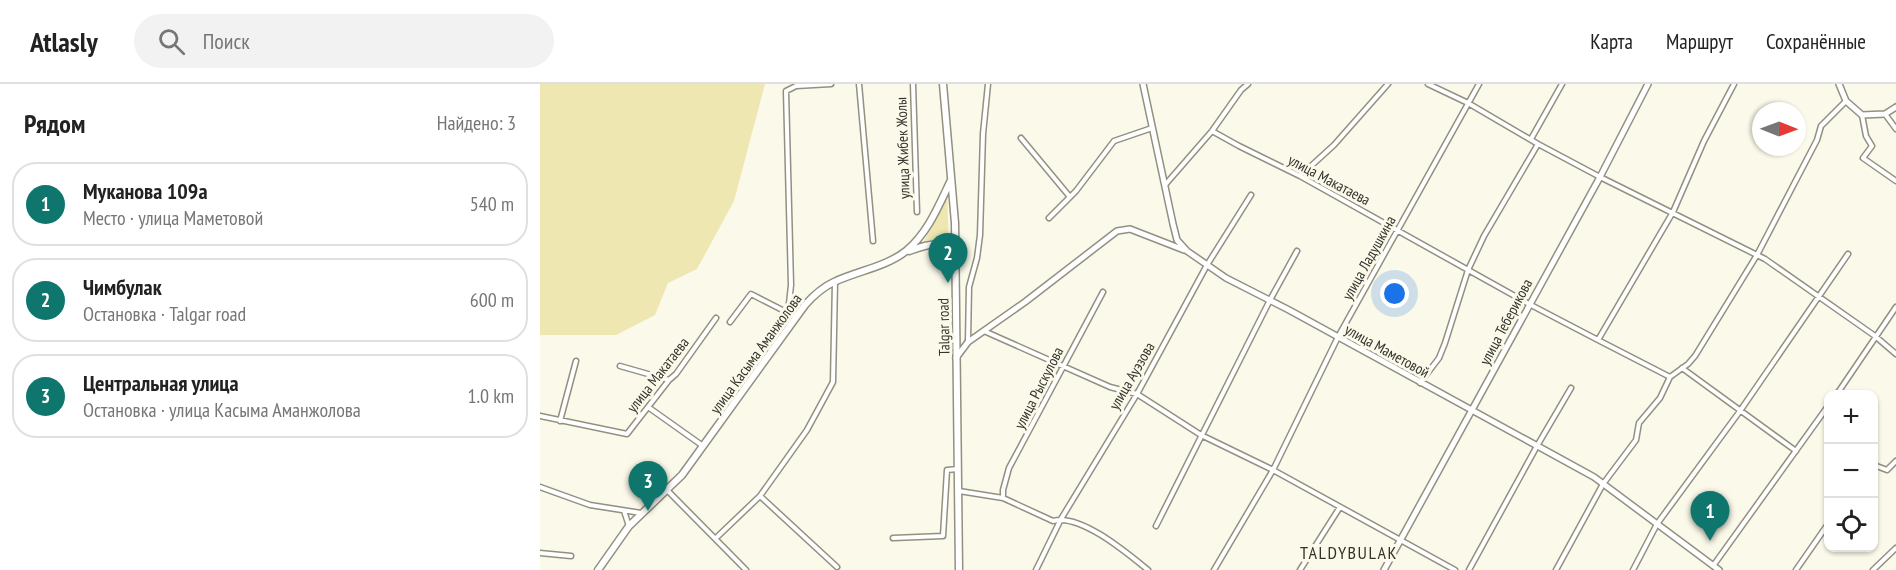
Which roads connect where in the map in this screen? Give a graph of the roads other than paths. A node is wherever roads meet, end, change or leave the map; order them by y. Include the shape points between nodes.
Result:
1 (831, 84) edge
2 (860, 84) edge
3 (913, 84) edge
4 (943, 84) edge
5 (988, 84) edge
6 (1143, 84) edge
7 (1248, 84) edge
8 (1388, 84) edge
9 (1428, 84) edge
10 (1479, 84) edge
11 (1562, 84) edge
12 (1648, 84) edge
13 (1734, 84) edge
14 (1839, 84) edge
15 (1846, 101) junction
16 (1468, 103) junction
17 (1896, 107) edge
18 (1885, 114) junction
19 (1862, 115) junction
20 (1152, 128) junction
21 (1896, 129) edge
22 (1212, 131) junction
23 (1021, 138) dead end
24 (1531, 139) junction
25 (1538, 144) junction
26 (1300, 176) junction
27 (1600, 177) junction
28 (951, 180) junction
29 (1896, 181) edge
30 (1165, 185) junction
31 (1251, 195) dead end
32 (1070, 197) junction
33 (917, 212) dead end
34 (1673, 212) junction
35 (1049, 218) dead end
36 (1399, 230) junction
37 (873, 241) dead end
38 (1187, 251) junction
39 (1297, 251) dead end
40 (905, 252) junction
41 (1848, 254) dead end
42 (1757, 255) junction
43 (955, 259) junction
44 (1207, 266) junction
45 (1468, 270) junction
46 (835, 281) junction
47 (1103, 292) dead end
48 (1820, 295) junction
49 (1269, 300) junction
50 (1528, 304) junction
51 (1896, 308) edge
52 (791, 315) junction
53 (716, 318) dead end
54 (730, 322) dead end
55 (984, 332) junction
56 (1875, 336) junction
57 (1338, 337) junction
58 (1598, 340) junction
59 (968, 342) junction
60 (1896, 354) edge
61 (956, 358) junction
62 (576, 361) dead end
63 (620, 366) dead end
64 (1064, 366) junction
65 (1682, 368) junction
66 (1670, 377) junction
67 (669, 380) junction
68 (1420, 383) junction
69 (1571, 388) dead end
70 (1840, 390) edge
71 (1137, 394) junction
72 (648, 407) junction
73 (1472, 411) junction
74 (1740, 411) junction
75 (1824, 412) edge
76 (540, 416) edge
77 (560, 421) junction
78 (1201, 435) junction
79 (703, 446) junction
80 (1537, 446) junction
81 (1796, 451) junction
82 (1896, 461) edge
83 (1878, 467) edge
84 (957, 470) junction
85 (1273, 470) junction
86 (1603, 484) junction
87 (540, 487) edge
88 (667, 490) junction
89 (958, 491) junction
90 (760, 496) junction
91 (1003, 498) junction
92 (1340, 507) junction
93 (624, 511) junction
94 (642, 513) junction
95 (1061, 519) junction
96 (1657, 524) junction
97 (629, 526) junction
98 (1156, 526) dead end
99 (1824, 530) edge
100 (716, 538) junction
101 (893, 538) dead end
102 (1401, 540) junction
103 (1896, 548) edge
104 (540, 553) edge
105 (571, 556) dead end
106 (1713, 566) junction
107 (837, 567) dead end
108 (598, 570) edge
109 (747, 570) edge
110 (959, 570) edge
111 (1036, 570) edge
112 (1148, 570) edge
113 (1214, 570) edge
114 (1300, 570) edge
115 (1384, 570) edge
116 (1455, 570) edge
117 (1469, 570) edge
118 (1556, 570) edge
119 (1634, 570) edge
120 (1719, 570) edge
121 (1796, 570) edge
122 (1874, 570) edge

1 - 52 street via 796,86 786,91
2 - 37 street
3 - 33 street, улица Жибек Жолы
4 - 28 main road, Talgar road
5 - 59 street via 982,134 980,235 969,287
6 - 20 street, улица Маметовой
7 - 22 street
8 - 26 street via 1334,145
9 - 16 street
10 - 16 street, улица Ладушкина
11 - 24 street
12 - 27 street, улица Теберикова
13 - 34 street
14 - 15 street
15 - 19 street
15 - 42 street via 1821,126
16 - 24 street
16 - 36 street, улица Ладушкина
17 - 18 street
18 - 19 street
18 - 21 street
19 - 29 street via 1872,146 1863,158
20 - 30 street, улица Маметовой
20 - 32 street via 1114,141
22 - 26 street, улица Макатаева
22 - 30 street
23 - 32 street
24 - 25 street
25 - 27 street
25 - 45 street
26 - 36 street, улица Макатаева
27 - 34 street
27 - 50 street, улица Теберикова
28 - 40 main road, улица Касыма Аманжолова via 929,225
28 - 43 main road, Talgar road
30 - 38 street, улица Маметовой via 1178,240
31 - 44 street, улица Ауэзова
32 - 35 street
34 - 42 street
34 - 58 street
36 - 45 street, улица Макатаева
36 - 57 street, улица Ладушкина
38 - 44 street, улица Маметовой
38 - 55 street via 1130,229 1117,231
39 - 49 street
40 - 43 main road via 943,244
40 - 46 main road, улица Касыма Аманжолова
41 - 48 street
42 - 48 street
42 - 65 street via 1695,356
43 - 61 main road, Talgar road
44 - 49 street, улица Маметовой
44 - 71 street, улица Ауэзова
45 - 50 street, улица Макатаева
45 - 68 street via 1439,358
46 - 52 main road, улица Касыма Аманжолова
46 - 90 street via 833,382 807,430
47 - 64 street, улица Рыскулова
48 - 56 street
48 - 74 street
49 - 57 street, улица Маметовой
49 - 78 street
50 - 58 street, улица Макатаева
50 - 73 street, улица Теберикова
51 - 56 street
52 - 54 street via 751,294
52 - 79 main road, улица Касыма Аманжолова
53 - 67 street, улица Макатаева
55 - 59 street
55 - 64 street
56 - 60 street
56 - 70 street
57 - 68 street, улица Маметовой
57 - 85 street, улица Ладушкина
58 - 66 street, улица Макатаева
59 - 61 street
61 - 84 main road, Talgar road
62 - 77 street
63 - 67 street
64 - 71 street via 1110,387
64 - 91 street, улица Рыскулова via 1010,468
65 - 66 street
65 - 74 street
66 - 86 street via 1660,398 1639,423 1636,440
67 - 72 street, улица Макатаева
68 - 73 street, улица Маметовой
69 - 80 street
71 - 78 street
71 - 95 street, улица Ауэзова
72 - 77 street, улица Макатаева via 627,434
72 - 79 street
73 - 80 street, улица Маметовой
73 - 102 street, улица Теберикова
74 - 81 street
74 - 96 street
75 - 81 street
76 - 77 street, улица Макатаева
78 - 85 street
78 - 98 street
79 - 88 main road, улица Касыма Аманжолова
80 - 86 street, улица Маметовой
80 - 117 street
81 - 106 street
82 - 83 street via 1887,470
84 - 89 main road, Talgar road
84 - 101 street via 947,470 943,536
85 - 92 street
85 - 113 street, улица Ладушкина
86 - 96 street, улица Маметовой
86 - 118 street
87 - 93 street via 590,505
88 - 94 main road, улица Касыма Аманжолова
88 - 100 street
89 - 91 street
89 - 110 main road, Talgar road
90 - 100 street
90 - 107 street
91 - 95 street via 1053,522
92 - 102 street
92 - 114 street
93 - 94 street
93 - 97 street
94 - 97 main road, улица Касыма Аманжолова
95 - 111 street, улица Ауэзова
95 - 112 street via 1079,523
96 - 106 street, улица Маметовой
96 - 119 street
97 - 108 main road, улица Касыма Аманжолова
99 - 121 street
100 - 109 street
102 - 115 street, улица Теберикова
102 - 116 street
103 - 122 street
104 - 105 street
106 - 120 street, улица Маметовой

